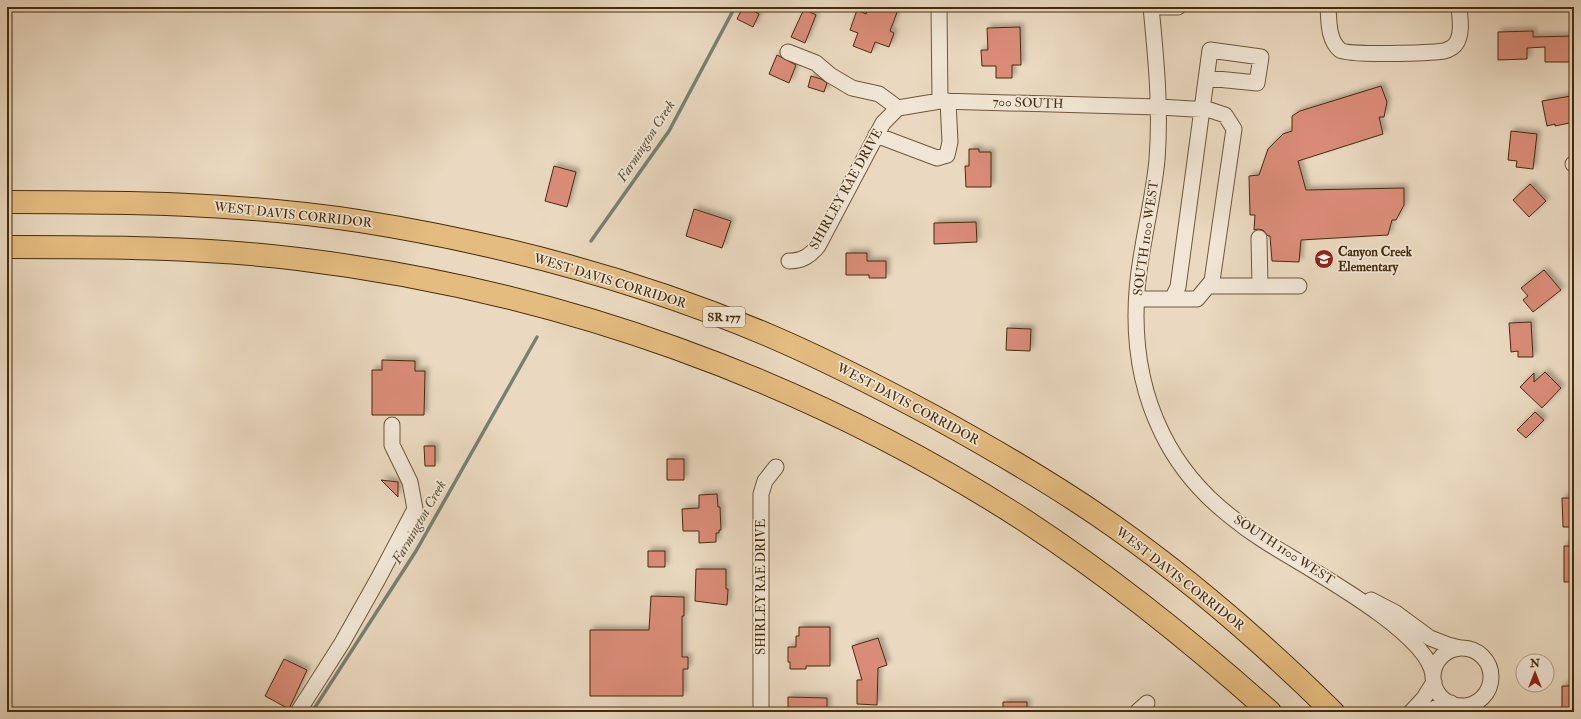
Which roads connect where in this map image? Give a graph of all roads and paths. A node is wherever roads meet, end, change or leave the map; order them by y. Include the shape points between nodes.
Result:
1 (939, 7) edge
2 (1151, 7) edge
3 (1178, 7) edge
4 (1328, 7) edge
5 (1459, 7) edge
6 (788, 52) dead end
7 (1207, 78) dead end
8 (944, 101) junction
9 (1158, 107) junction
10 (898, 108) junction
11 (1202, 109) junction
12 (876, 135) junction
13 (7, 202) edge
14 (1259, 238) dead end
15 (7, 247) edge
16 (789, 261) dead end
17 (1208, 286) junction
18 (1260, 286) junction
19 (1299, 286) dead end
20 (1137, 299) junction
21 (1172, 299) junction
22 (392, 426) dead end
23 (776, 467) dead end
24 (1348, 591) junction
25 (1460, 648) junction
26 (1434, 679) junction
27 (1487, 692) junction
28 (1457, 707) edge
29 (298, 712) edge
30 (761, 712) edge
31 (1270, 712) edge
32 (1333, 712) edge
33 (1411, 712) edge
34 (1429, 712) edge
35 (1485, 712) edge

1 - 8 street
2 - 3 street
2 - 9 street, SOUTH 1100 WEST via 1158,72
4 - 5 street via 1333,40 1341,50 1364,53 1430,52 1451,48 1460,35
6 - 10 street via 816,62 830,75 852,88 879,94
7 - 11 street
8 - 9 street, 700 SOUTH
8 - 10 street, 700 SOUTH
8 - 12 street via 950,142 947,155 937,158
9 - 11 street, 700 SOUTH
9 - 20 street, SOUTH 1100 WEST via 1154,184 1139,270
10 - 12 street, SHIRLEY RAE DRIVE via 883,123
11 - 17 street, 700 SOUTH via 1225,115 1234,129 1212,281
11 - 21 street via 1178,287
12 - 16 street, SHIRLEY RAE DRIVE via 818,246 804,259
13 - 32 highway, WEST DAVIS CORRIDOR / SR 177 via 193,204 310,215 401,228 538,258 631,285 723,317 813,355 916,407 1004,455 1077,501 1135,541 1200,592
14 - 18 street
15 - 31 highway via 138,247 251,254 348,265 438,281 528,302 679,349 828,411 904,449 979,492 1123,590 1194,646
17 - 18 street
17 - 21 street via 1197,299
18 - 19 street
20 - 21 street
20 - 24 street, SOUTH 1100 WEST via 1136,340 1148,401 1162,433 1180,464 1205,494 1246,528
22 - 29 street via 392,445 410,482 415,509 342,643
23 - 30 street, SHIRLEY RAE DRIVE via 765,481 761,494
24 - 25 street, SOUTH 1100 WEST via 1386,607 1430,638
24 - 26 street, SOUTH 1100 WEST via 1417,646 1428,659
25 - 26 street via 1442,656 1437,662
25 - 27 street via 1474,650 1485,659 1491,672
26 - 28 street via 1440,695
26 - 33 street via 1424,698
27 - 28 street via 1478,702
27 - 35 street
28 - 34 street via 1439,706

